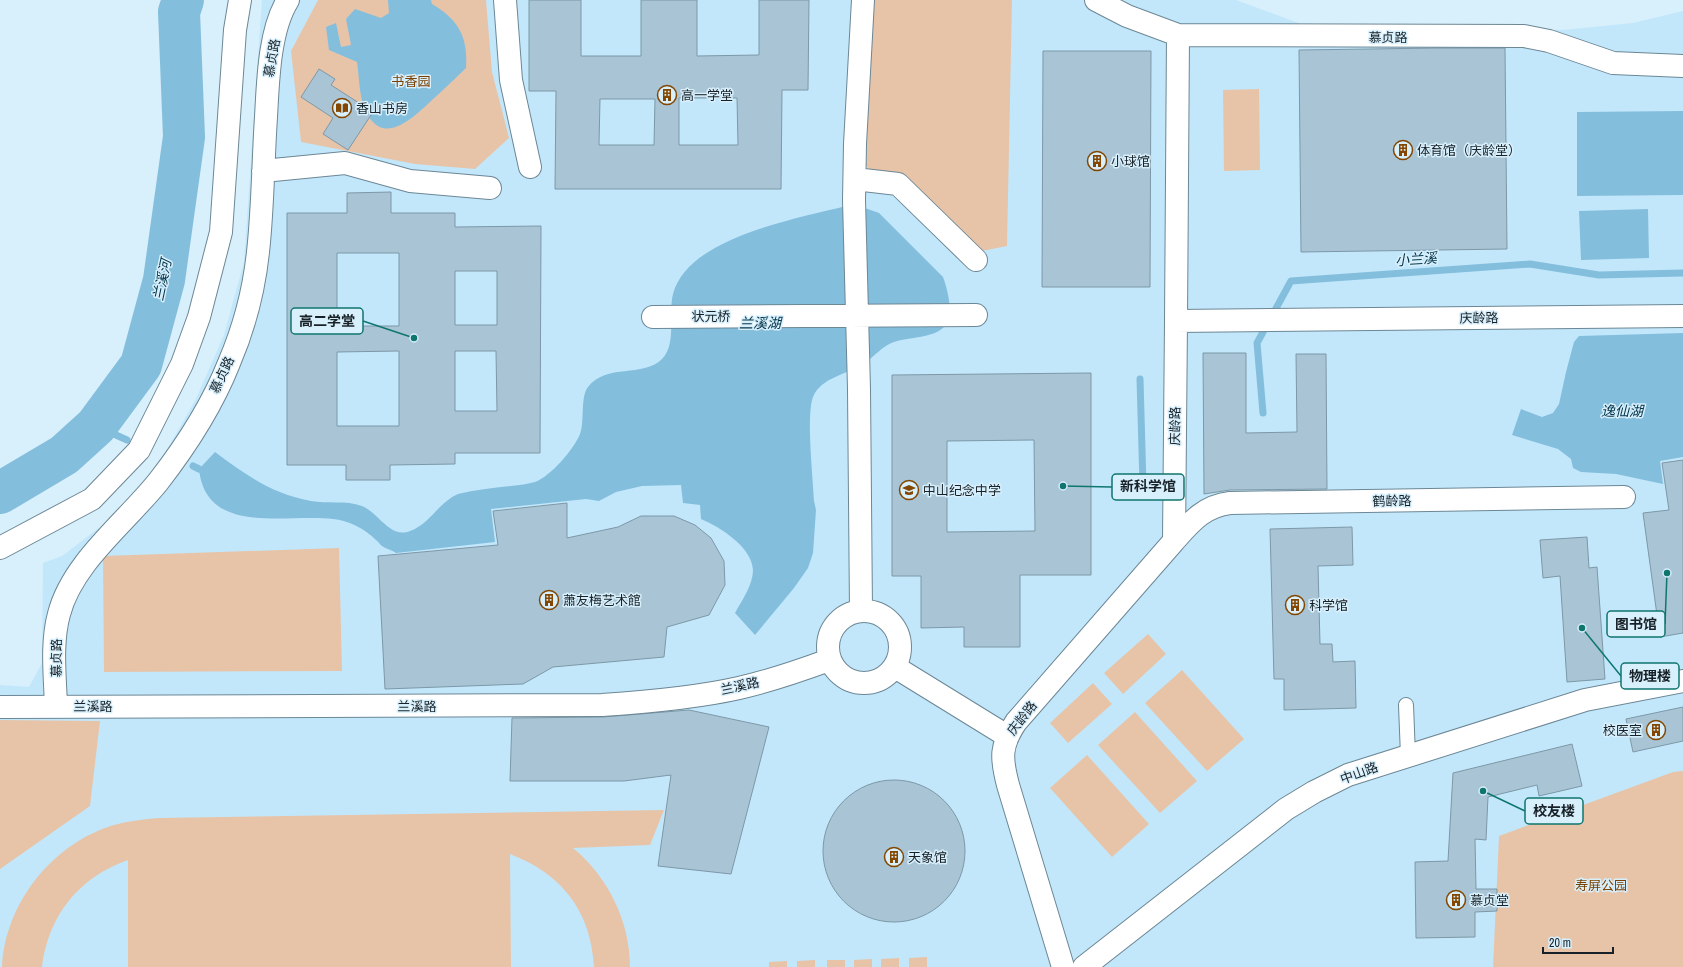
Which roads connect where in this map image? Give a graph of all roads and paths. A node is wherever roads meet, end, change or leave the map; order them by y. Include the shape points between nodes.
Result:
1 (240, 0) edge
2 (288, 0) edge
3 (505, 0) edge
4 (863, 0) edge
5 (1096, 0) edge
6 (1178, 35) junction
7 (1683, 66) edge
8 (530, 167) dead end
9 (263, 171) junction
10 (490, 188) dead end
11 (854, 190) junction
12 (976, 260) dead end
13 (966, 315) dead end
14 (858, 316) junction
15 (1683, 316) edge
16 (656, 317) dead end
17 (1176, 321) junction
18 (1624, 497) dead end
19 (1174, 541) junction
20 (0, 548) edge
21 (862, 611) junction
22 (829, 660) junction
23 (894, 667) junction
24 (1683, 681) edge
25 (1406, 705) dead end
26 (56, 706) junction
27 (0, 707) edge
28 (1007, 736) junction
29 (1408, 756) junction
30 (1063, 967) edge
31 (1084, 967) edge

1 - 20 street via 235,30 221,232 199,317 182,364 139,450 92,499
2 - 9 street, 慕贞路 via 278,26 269,68
3 - 8 street via 510,80
4 - 11 street
5 - 6 street, 慕贞路 via 1127,16
6 - 7 street, 慕贞路 via 1524,36 1549,41 1612,63
6 - 17 street
9 - 10 street via 345,163 410,181
9 - 26 street, 慕贞路 via 254,284 229,364 185,446 157,483 94,553 65,595 58,614 55,634
11 - 12 street via 898,184
11 - 14 street
13 - 14 street, 状元桥
14 - 16 street, 状元桥
14 - 21 street
15 - 17 street, 庆龄路
17 - 19 street, 庆龄路
18 - 19 street, 鹤龄路 via 1218,504 1204,510 1192,520
19 - 28 street, 庆龄路 via 1016,722
21 - 22 street via 851,613 833,627 828,643
21 - 23 street via 884,616 898,634 899,656
22 - 23 street via 839,674 854,683 877,682 887,676
22 - 26 street, 兰溪路 via 737,688 643,702 602,705
23 - 28 street
24 - 29 street, 中山路 via 1584,700
25 - 29 lane
26 - 27 street, 兰溪路
28 - 30 street, 庆龄路 via 1003,754 1006,780
29 - 31 street, 中山路 via 1348,775 1286,809

